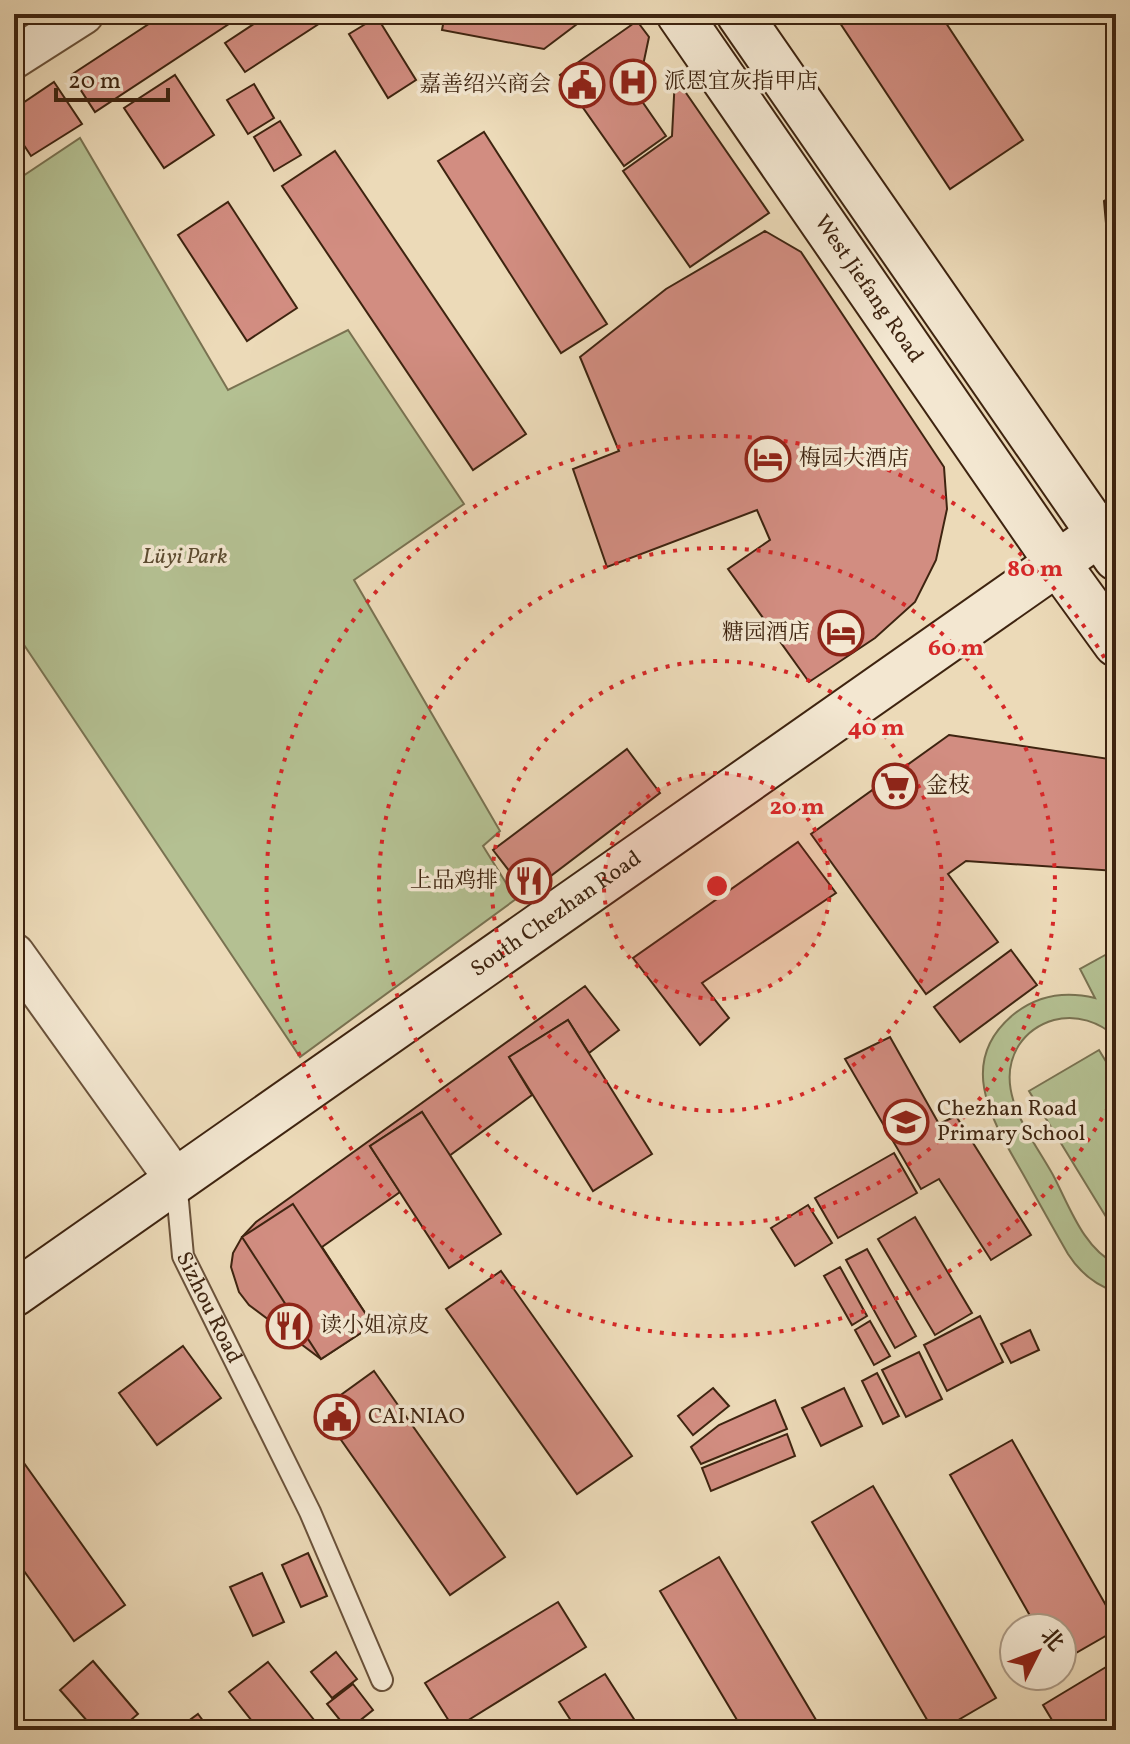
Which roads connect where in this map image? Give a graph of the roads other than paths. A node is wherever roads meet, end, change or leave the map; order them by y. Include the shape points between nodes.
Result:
1 (83, 14) edge
2 (679, 14) edge
3 (739, 14) edge
4 (14, 58) edge
5 (1110, 539) edge
6 (1058, 564) junction
7 (1116, 644) edge
8 (14, 954) edge
9 (176, 1180) junction
10 (14, 1294) edge
11 (382, 1680) dead end

1 - 4 street
2 - 6 main road, West Jiefang Road
3 - 5 main road
5 - 6 main road, South Chezhan Road
6 - 7 main road, West Jiefang Road
6 - 9 main road, South Chezhan Road
8 - 9 street
9 - 10 main road, South Chezhan Road
9 - 11 lane, Sizhou Road via 183,1256 310,1512

